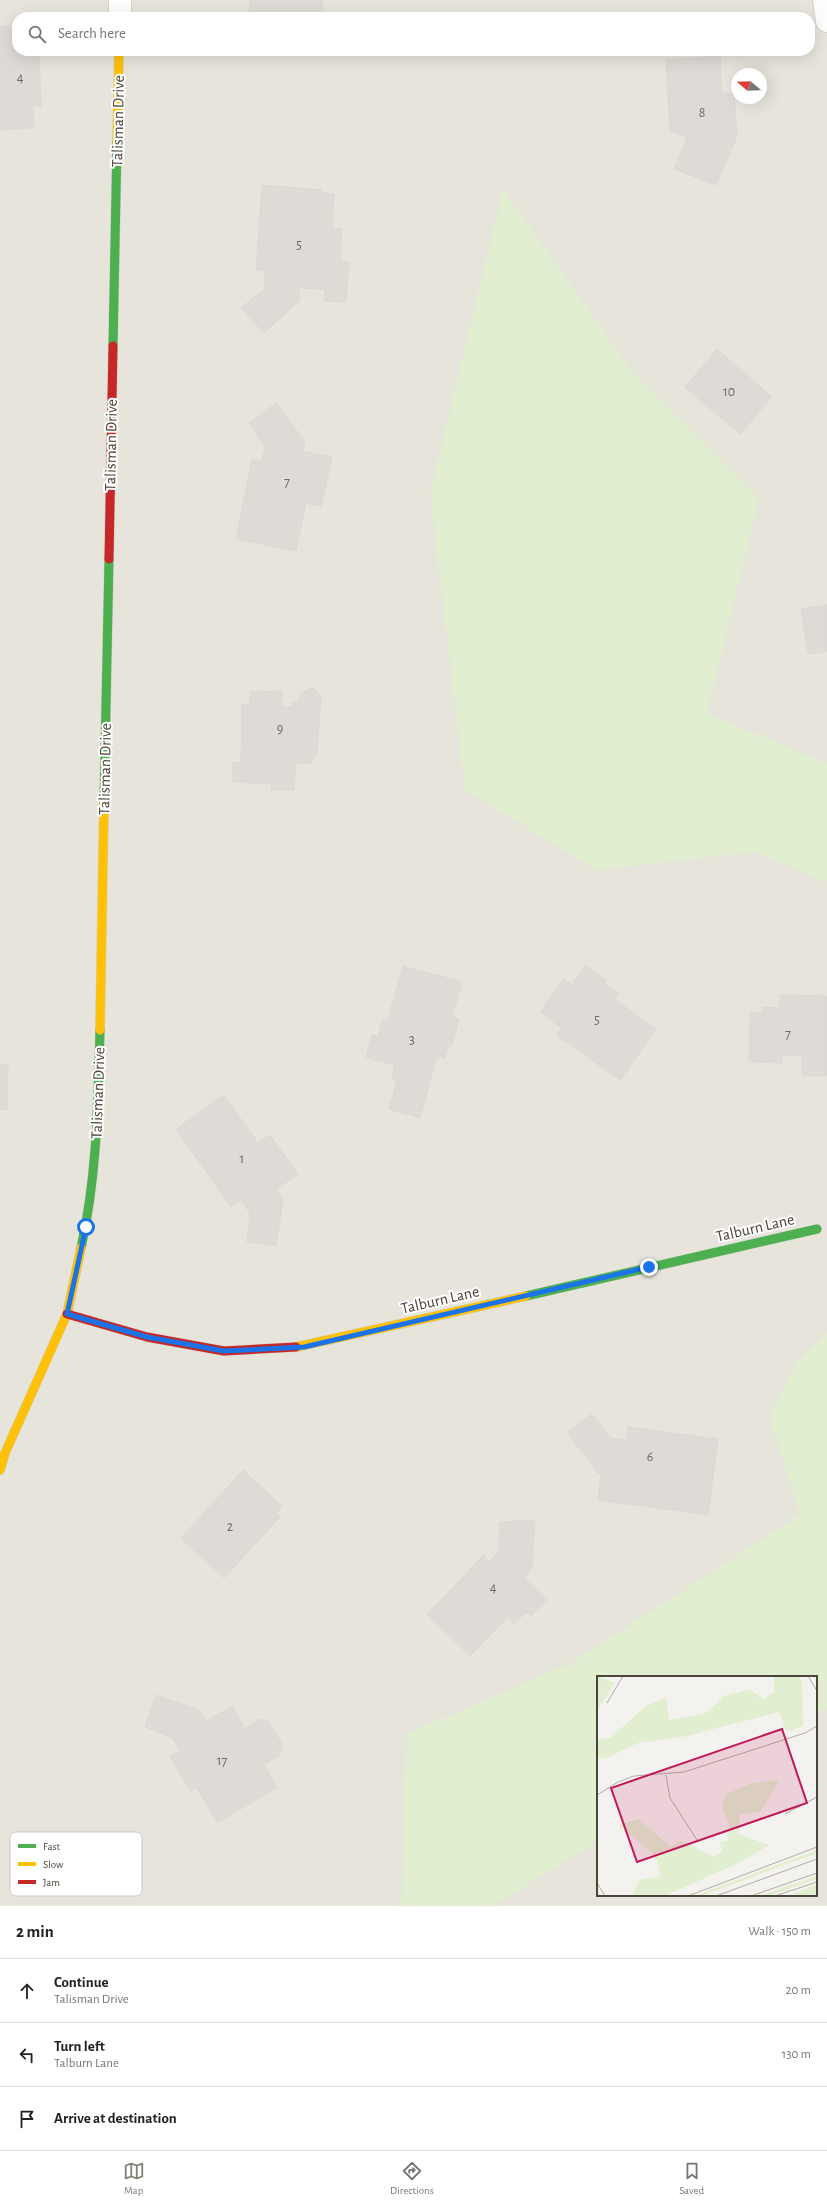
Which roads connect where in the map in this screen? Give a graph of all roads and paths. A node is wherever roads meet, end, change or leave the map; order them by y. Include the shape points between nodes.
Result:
1 (120, 0) edge
2 (824, 0) edge
3 (120, 12) edge
4 (827, 21) edge
5 (119, 56) edge
6 (817, 1229) dead end
7 (67, 1314) junction
8 (0, 1470) edge

1 - 3 street
2 - 4 street
5 - 7 street, Talisman Drive via 98,1124 86,1227
6 - 7 street, Talburn Lane via 304,1347 224,1351 147,1337
7 - 8 street, Talisman Drive via 5,1453

